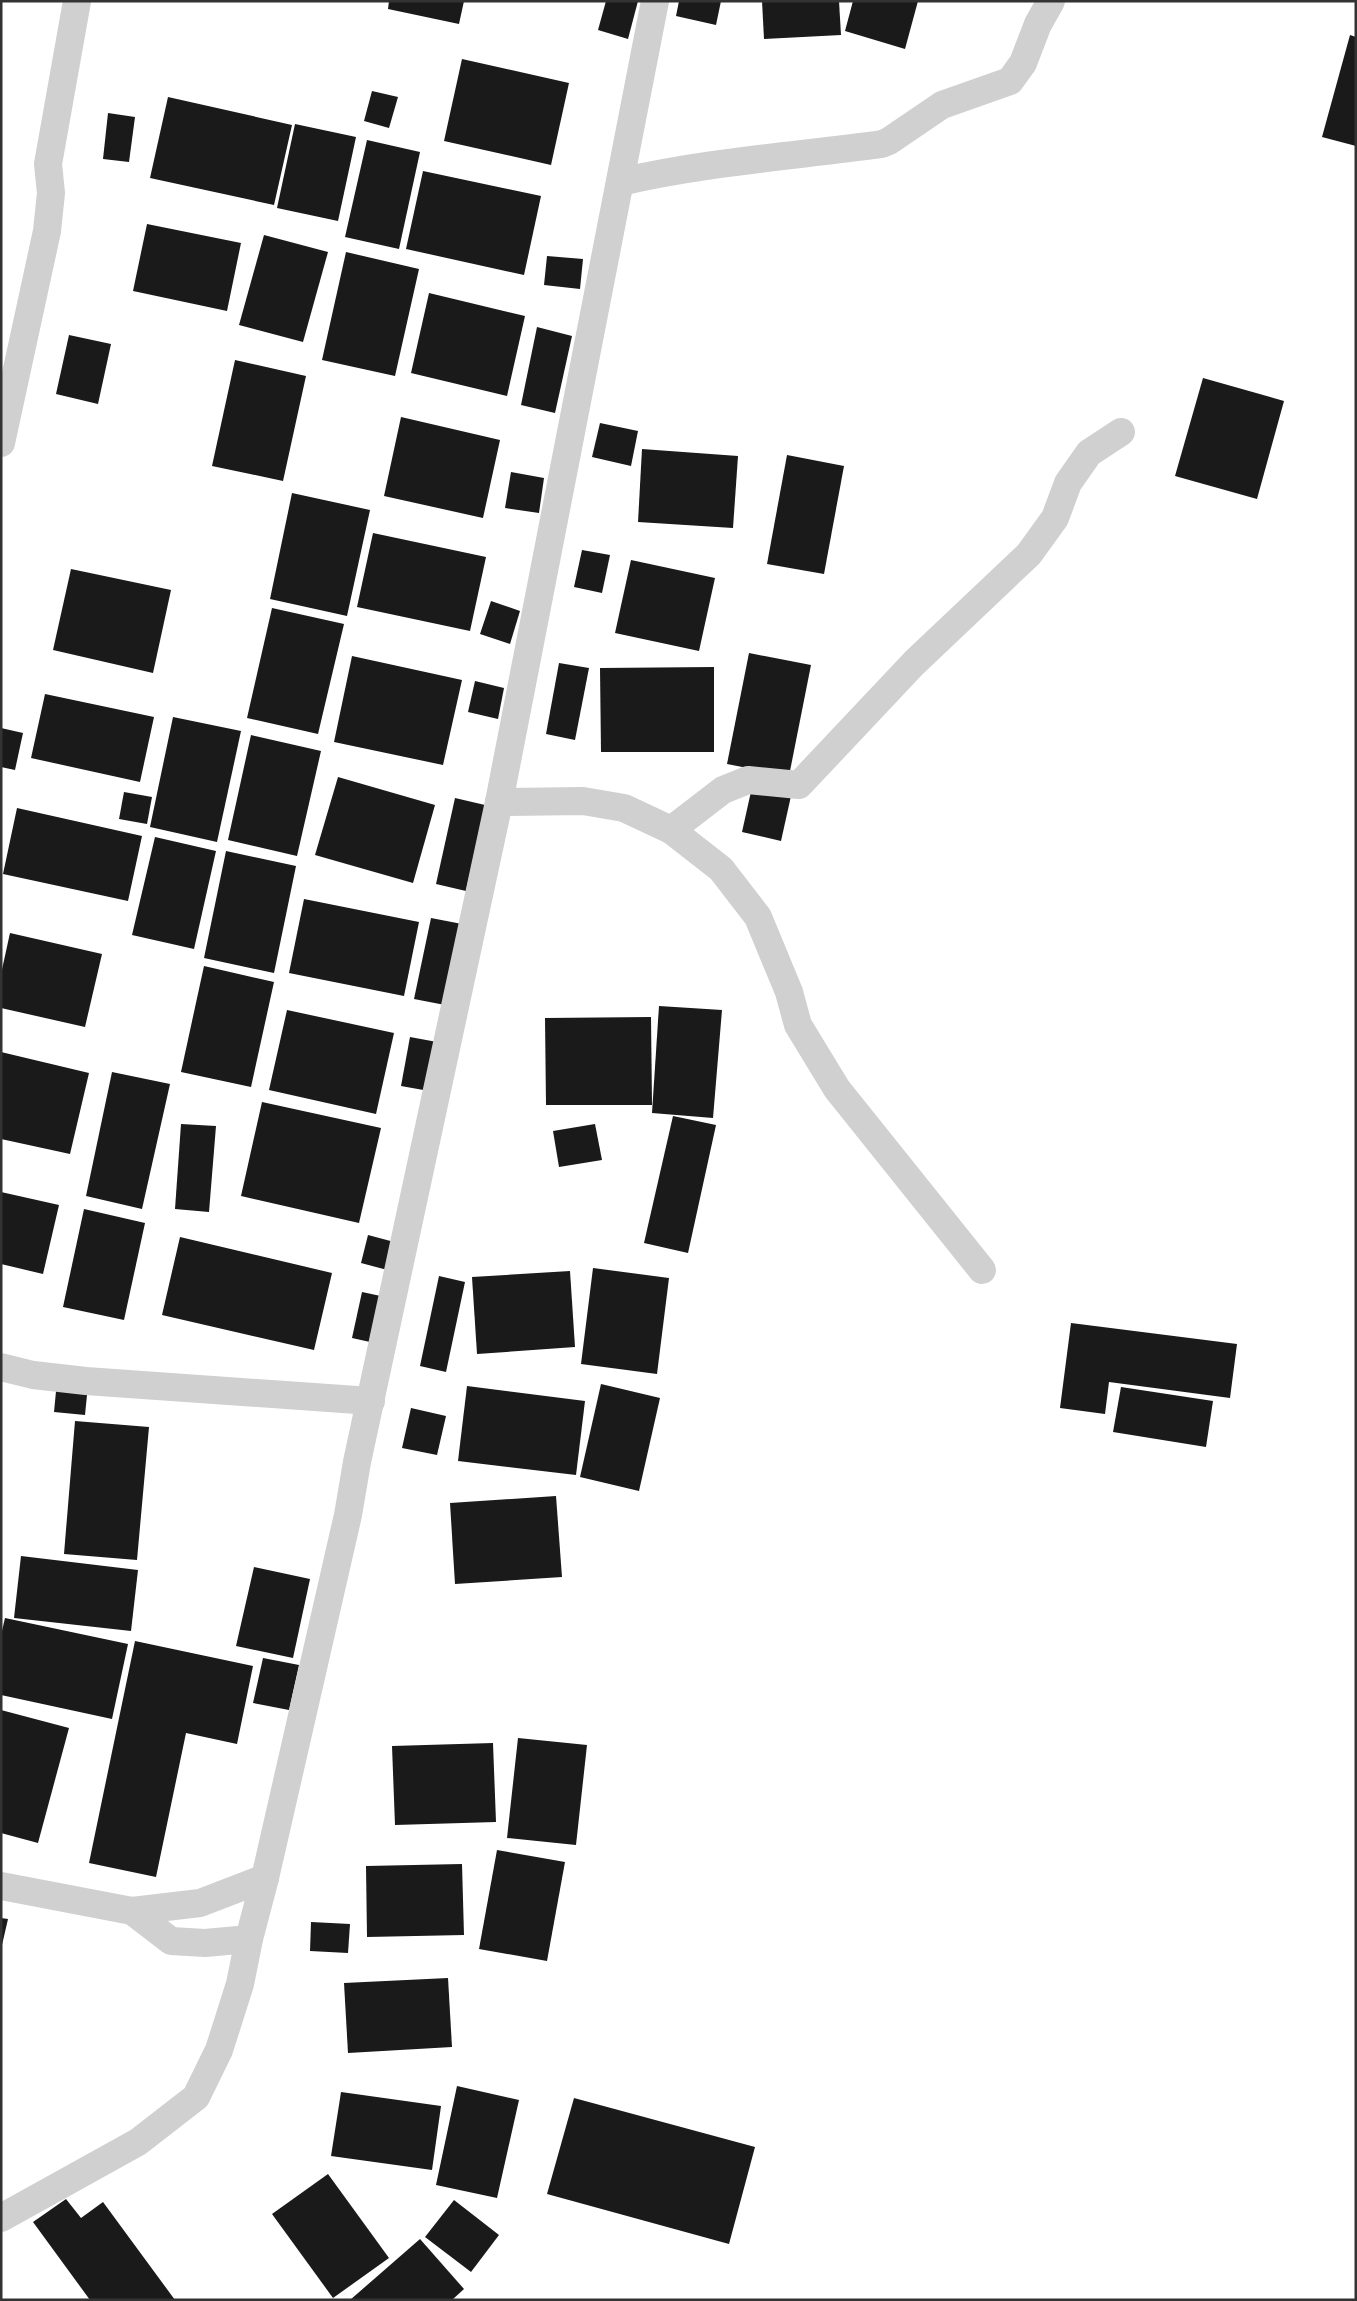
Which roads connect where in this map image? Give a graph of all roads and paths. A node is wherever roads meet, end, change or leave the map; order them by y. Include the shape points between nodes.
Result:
1 (76, 1) edge
2 (655, 1) edge
3 (1051, 1) edge
4 (620, 182) junction
5 (1122, 432) dead end
6 (1, 443) edge
7 (500, 802) junction
8 (671, 830) junction
9 (982, 1270) dead end
10 (1, 1367) edge
11 (371, 1401) junction
12 (265, 1878) junction
13 (1, 1886) edge
14 (132, 1911) junction
15 (249, 1939) junction
16 (1, 2218) edge

1 - 6 street via 48,164 51,193 47,231
2 - 4 street
3 - 4 street via 1038,24 1023,64 1010,81 942,105 882,144 664,172
4 - 7 street
5 - 8 street via 1089,453 1068,483 1055,518 1029,554 914,663 799,785 748,780 723,790
7 - 8 street via 582,801 624,808
7 - 11 street
8 - 9 street via 721,869 758,918 789,992 798,1025 838,1089
10 - 11 street via 33,1376 86,1381
11 - 12 street
12 - 14 street via 200,1903
12 - 15 street
13 - 14 street
14 - 15 street via 171,1942
15 - 16 street via 240,1984 219,2050 196,2097 138,2142

